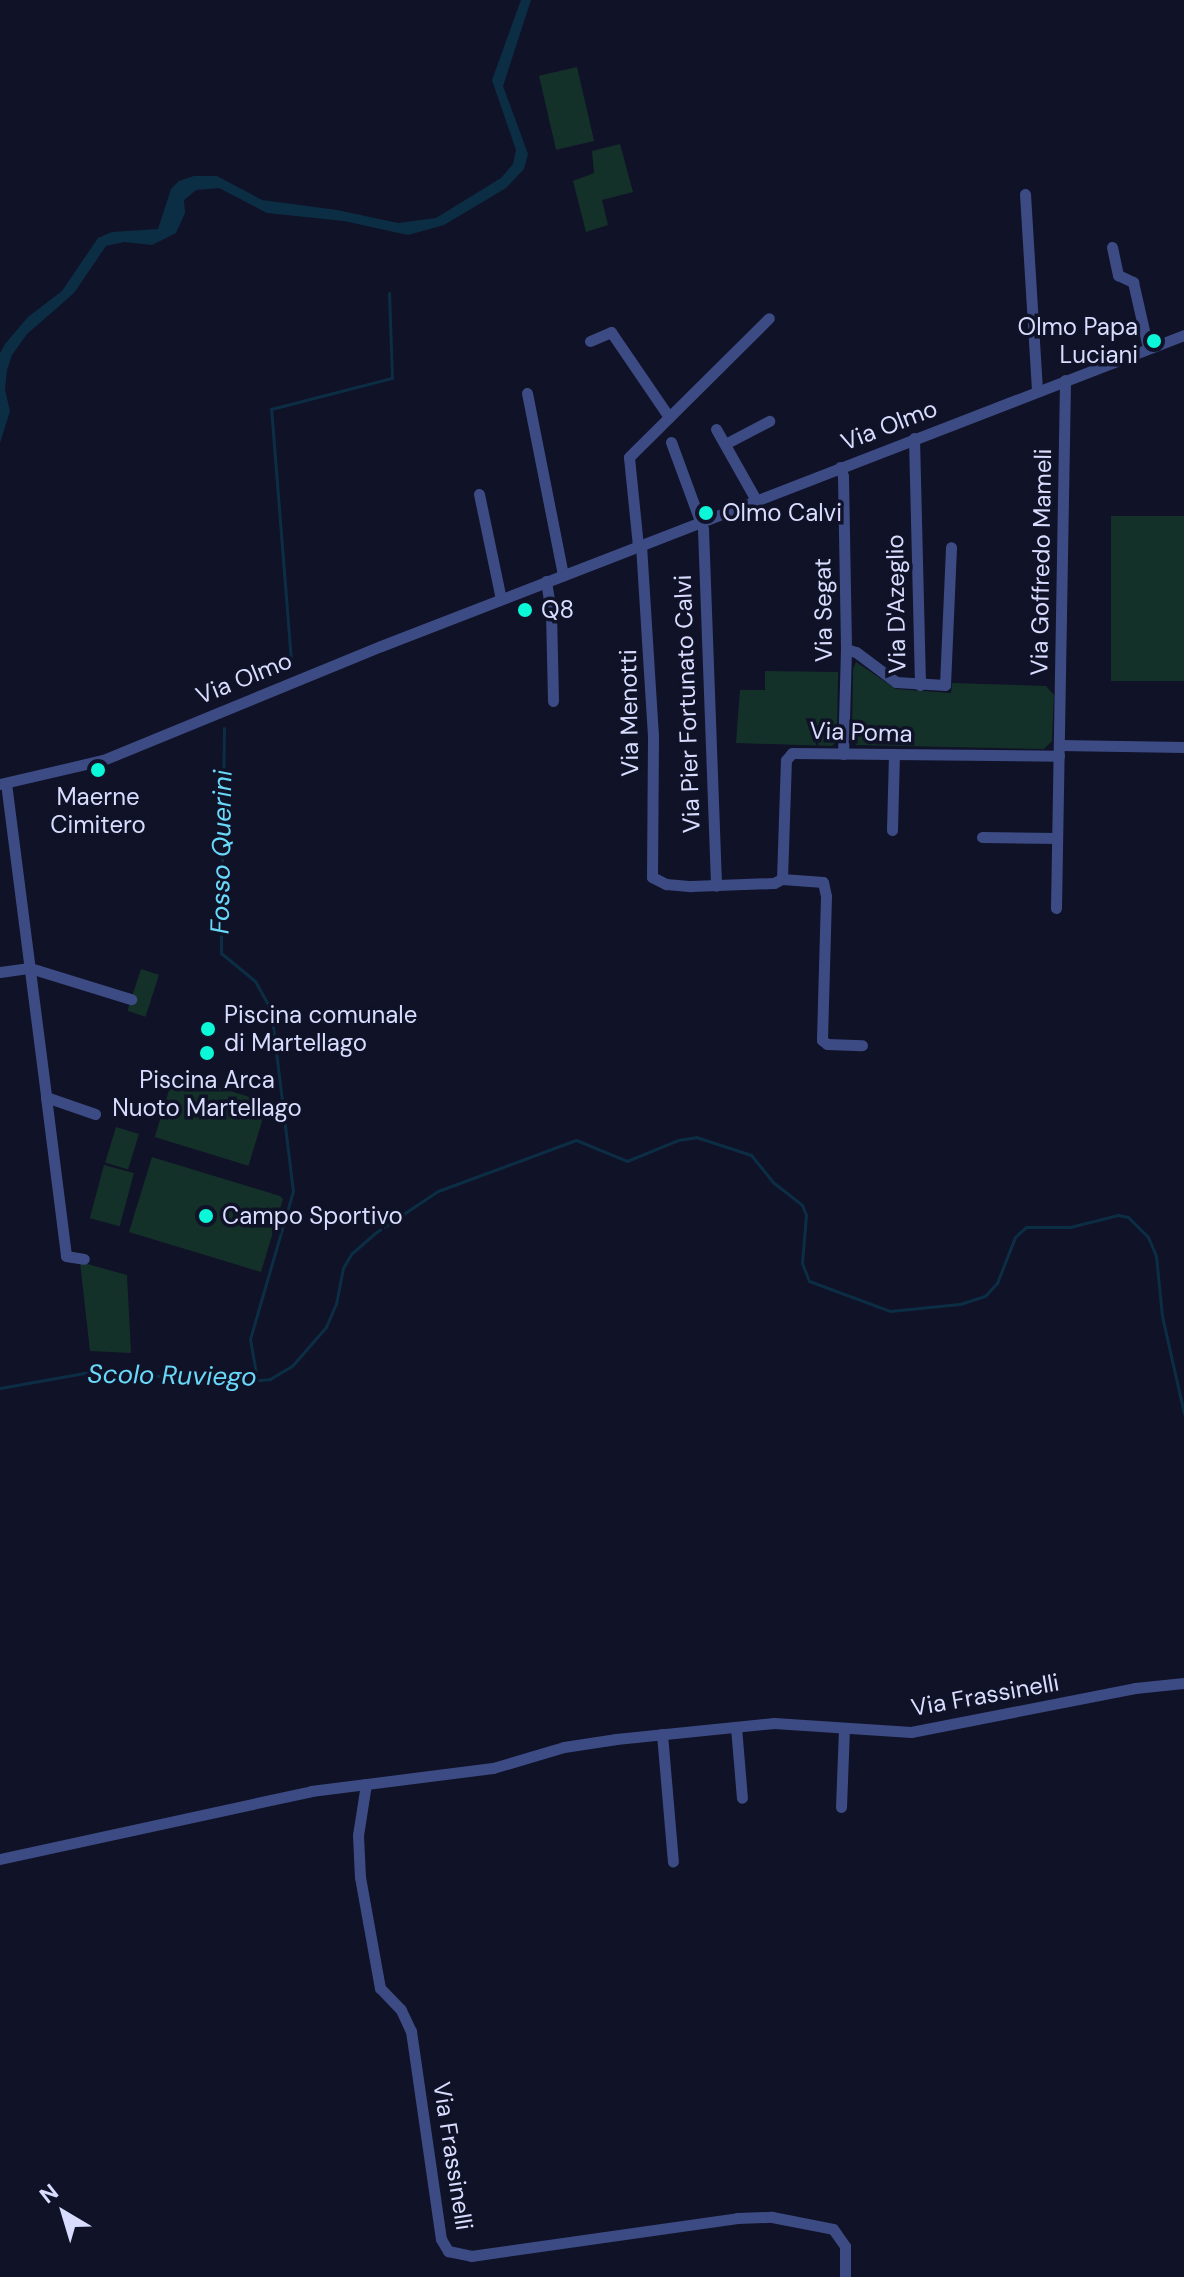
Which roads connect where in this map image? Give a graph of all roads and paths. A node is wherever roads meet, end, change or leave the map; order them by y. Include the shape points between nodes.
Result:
1 (1025, 194) dead end
2 (1112, 247) dead end
3 (769, 318) dead end
4 (1184, 335) edge
5 (590, 341) dead end
6 (1148, 348) junction
7 (1065, 380) junction
8 (1037, 391) junction
9 (527, 393) dead end
10 (669, 417) junction
11 (769, 421) dead end
12 (716, 429) dead end
13 (914, 438) junction
14 (671, 442) dead end
15 (725, 444) junction
16 (840, 467) junction
17 (479, 494) dead end
18 (756, 500) junction
19 (701, 521) junction
20 (639, 545) junction
21 (951, 547) dead end
22 (563, 575) junction
23 (546, 581) junction
24 (501, 599) junction
25 (846, 649) junction
26 (920, 685) junction
27 (553, 701) dead end
28 (1184, 747) edge
29 (1059, 750) junction
30 (843, 754) junction
31 (894, 756) junction
32 (3, 784) edge
33 (892, 830) dead end
34 (982, 837) dead end
35 (1057, 838) junction
36 (782, 879) junction
37 (716, 886) junction
38 (1056, 908) dead end
39 (27, 968) junction
40 (0, 972) edge
41 (131, 999) dead end
42 (862, 1045) dead end
43 (46, 1097) junction
44 (95, 1114) dead end
45 (84, 1259) dead end
46 (1184, 1683) edge
47 (736, 1727) junction
48 (844, 1729) junction
49 (662, 1734) junction
50 (366, 1784) junction
51 (742, 1798) dead end
52 (841, 1807) dead end
53 (0, 1859) edge
54 (673, 1862) dead end
55 (845, 2277) edge

1 - 8 street
2 - 6 street via 1118,275 1133,282
3 - 10 street
4 - 6 street, Via Olmo
5 - 10 street via 611,332
6 - 7 street, Via Olmo
7 - 8 street, Via Olmo
7 - 29 street, Via Goffredo Mameli
8 - 13 street, Via Olmo
9 - 22 street
10 - 20 street, Via Menotti via 629,457
11 - 15 street
12 - 15 street
13 - 16 street, Via Olmo
13 - 26 street, Via D'Azeglio
14 - 19 street
15 - 18 street
16 - 18 street, Via Olmo
16 - 25 street, Via Segat
17 - 24 street
18 - 19 street, Via Olmo
19 - 20 street, Via Olmo
19 - 37 street, Via Pier Fortunato Calvi
20 - 22 street, Via Olmo
20 - 37 street, Via Menotti via 653,738 651,872 666,884
21 - 26 street via 947,681 943,687
22 - 23 street, Via Olmo
23 - 24 street, Via Olmo
23 - 27 street
24 - 32 street, Via Olmo via 103,760
25 - 26 street, Via D'Azeglio via 896,682
25 - 30 street, Via Segat
28 - 29 street, Via Poma
29 - 31 street, Via Poma
29 - 35 street, Via Goffredo Mameli
30 - 31 street, Via Poma
30 - 36 street, Via Poma via 797,752 786,760
31 - 33 street
32 - 39 street
34 - 35 street
35 - 38 street, Via Goffredo Mameli
36 - 37 street
36 - 42 street via 825,884 822,1040
39 - 40 street
39 - 41 street
39 - 43 street
43 - 44 street
43 - 45 street via 66,1256
46 - 48 street, Via Frassinelli via 1135,1688 942,1728
47 - 48 street, Via Frassinelli via 774,1723
47 - 49 street, Via Frassinelli
47 - 51 street
48 - 52 street
49 - 50 street, Via Frassinelli via 564,1747 493,1768
49 - 54 street
50 - 53 street, Via Frassinelli via 311,1791
50 - 55 street, Via Frassinelli via 358,1835 360,1877 380,1988 401,2010 411,2031 441,2239 448,2251 471,2256 772,2217 833,2229 845,2246

